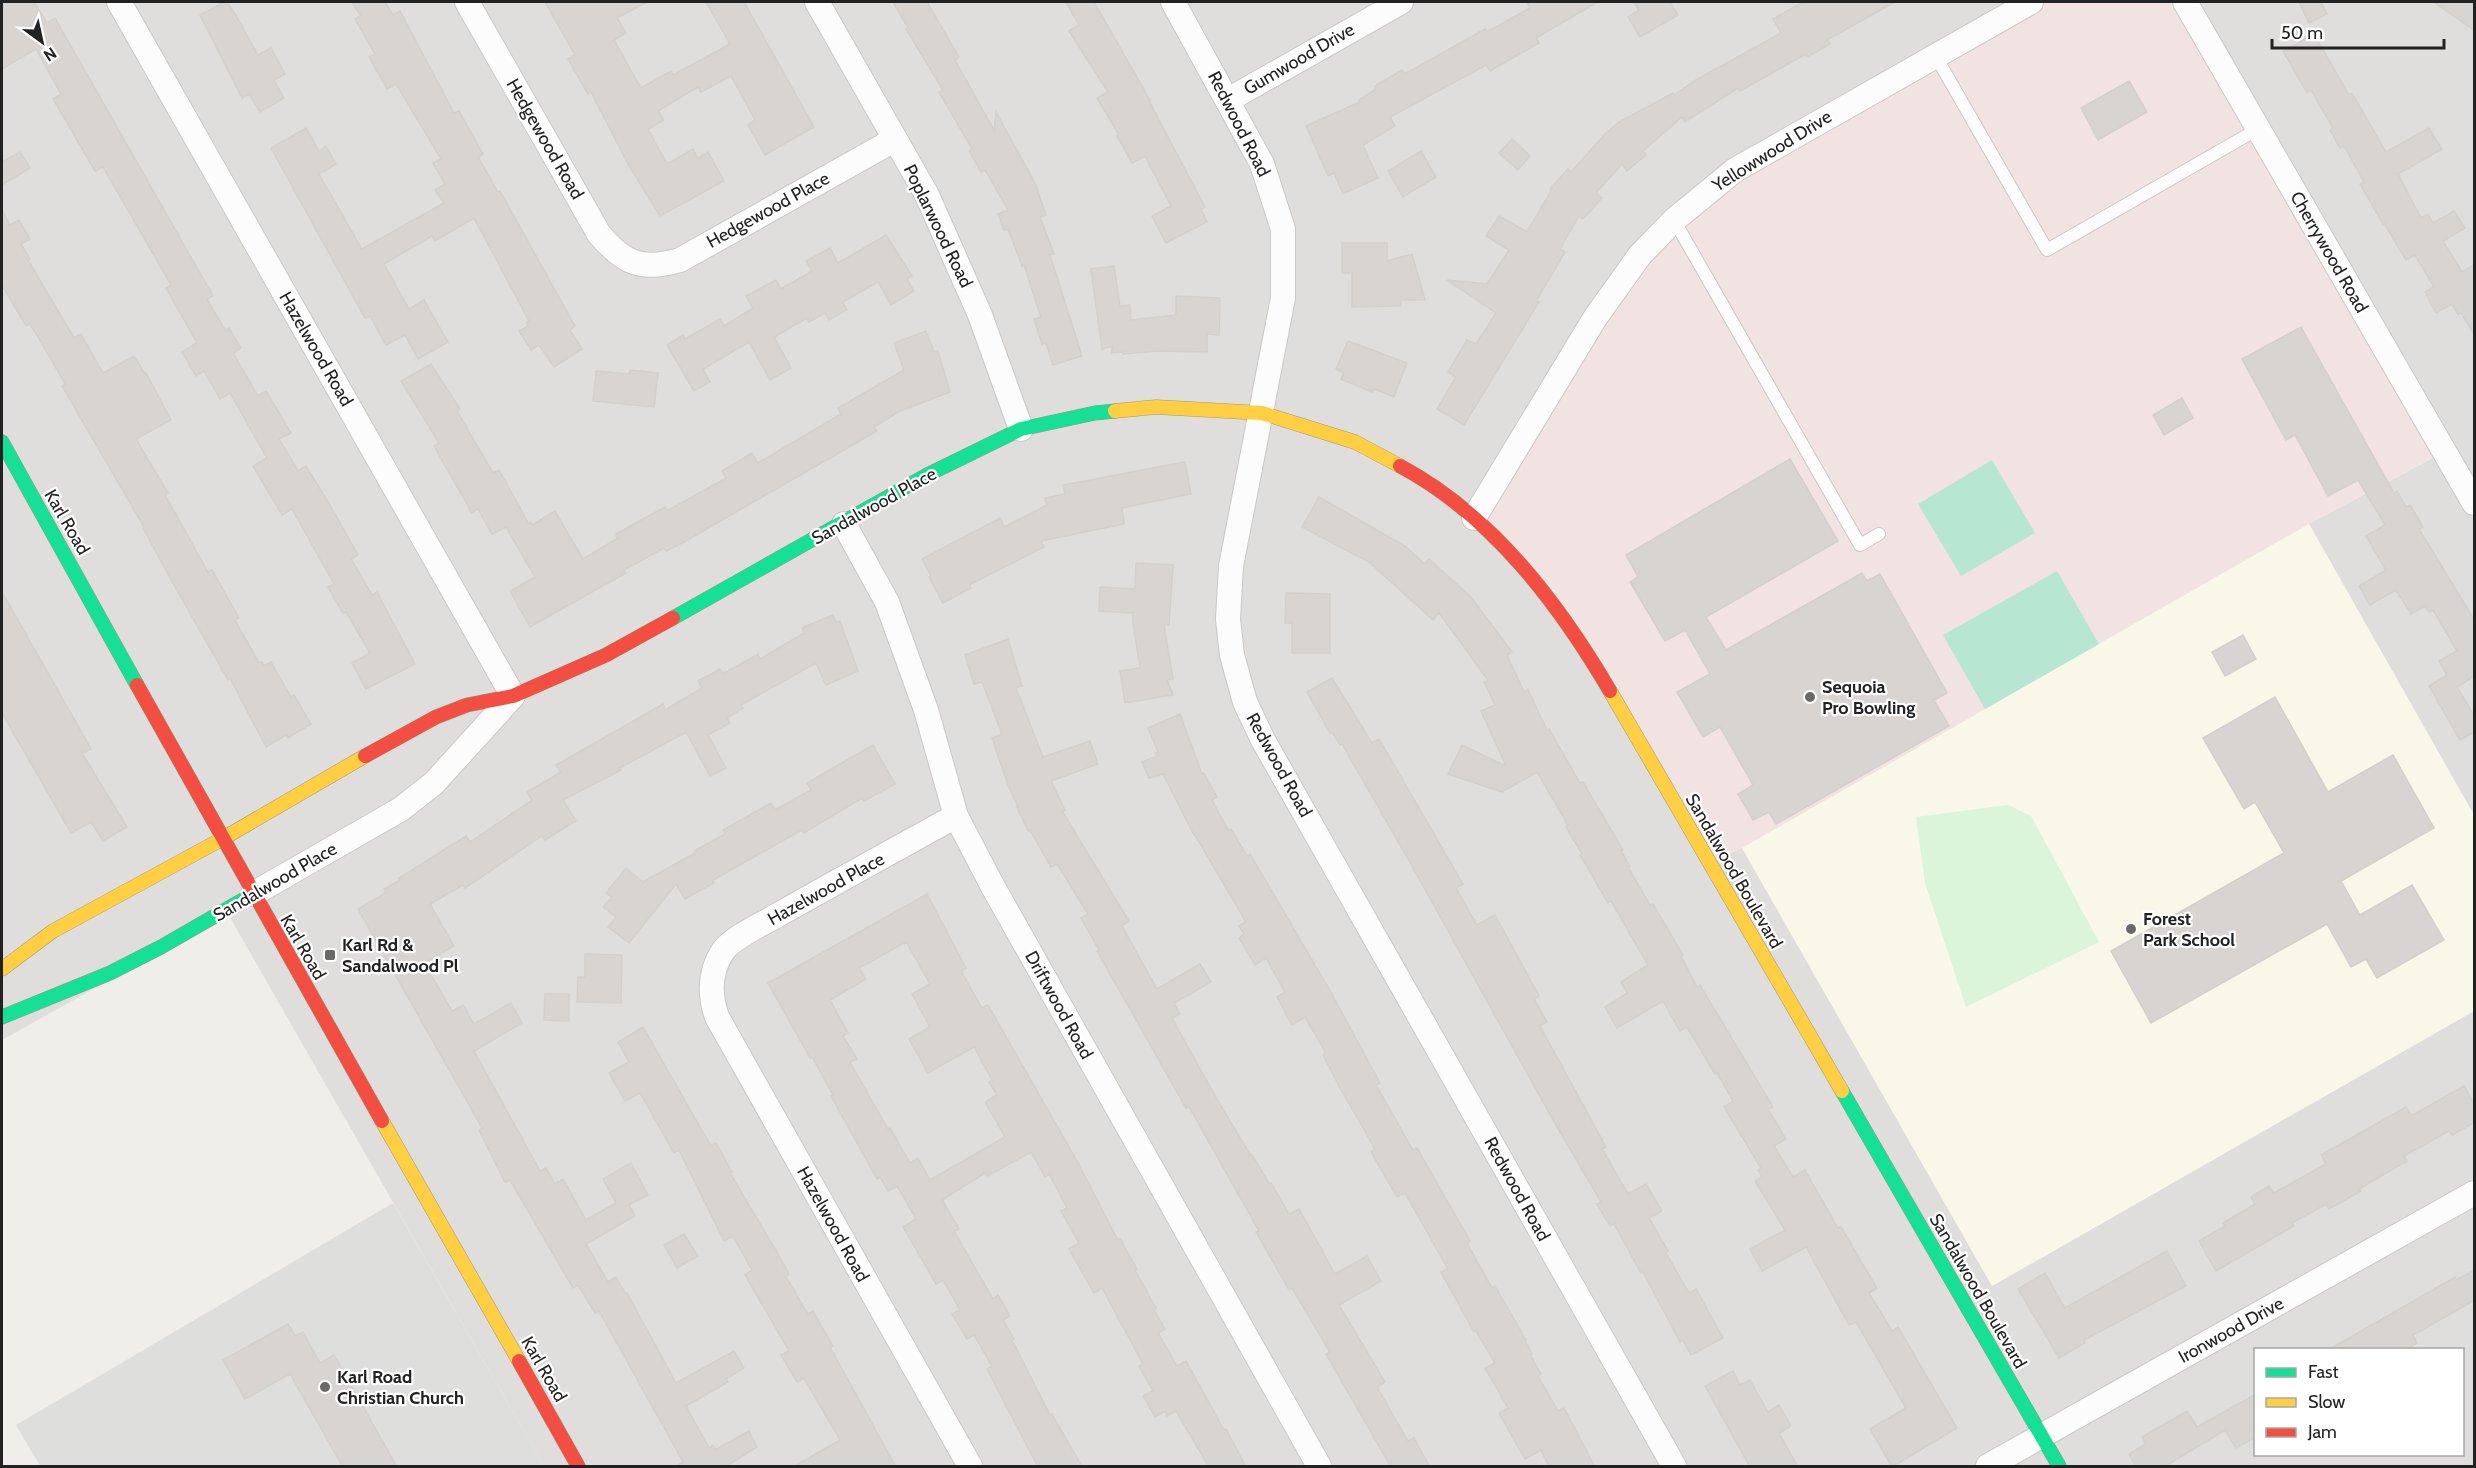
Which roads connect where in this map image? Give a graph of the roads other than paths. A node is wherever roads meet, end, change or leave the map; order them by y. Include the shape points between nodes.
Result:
1 (119, 2) edge
2 (467, 2) edge
3 (817, 2) edge
4 (1173, 2) edge
5 (1401, 2) edge
6 (2031, 2) edge
7 (2185, 2) edge
8 (1935, 55) junction
9 (1228, 100) junction
10 (2258, 129) junction
11 (894, 140) junction
12 (1674, 220) junction
13 (638, 263) joint
14 (1262, 413) junction
15 (1021, 429) junction
16 (2, 442) edge
17 (2475, 503) edge
18 (1474, 518) junction
19 (844, 524) junction
20 (1879, 534) dead end
21 (513, 696) junction
22 (956, 816) junction
23 (222, 839) junction
24 (253, 894) junction
25 (2, 969) edge
26 (712, 978) joint
27 (2, 1017) edge
28 (2475, 1193) edge
29 (2041, 1437) junction
30 (578, 1467) edge
31 (970, 1467) edge
32 (1319, 1467) edge
33 (1674, 1467) edge
34 (1988, 1467) edge
35 (2059, 1467) edge

1 - 21 street, Hazelwood Road
2 - 13 street, Hedgewood Road via 599,234 615,253
3 - 11 street, Poplarwood Road
4 - 9 street, Redwood Road
5 - 9 street, Gumwood Drive
6 - 8 street, Yellowwood Drive
7 - 10 street, Cherrywood Road
8 - 10 lane via 2047,250
8 - 12 street, Yellowwood Drive via 1735,170
9 - 14 street, Redwood Road via 1262,164 1283,230 1283,298
10 - 17 street, Cherrywood Road
11 - 13 street, Hedgewood Place via 680,260 659,266
11 - 15 street, Poplarwood Road via 927,195 970,293
12 - 18 street, Yellowwood Drive via 1640,255 1596,318
12 - 20 lane via 1860,545
14 - 15 street, Sandalwood Place via 1156,407 1095,413
14 - 18 street, Sandalwood Boulevard via 1355,441 1415,474
14 - 33 street, Redwood Road via 1231,566 1228,619 1232,655 1245,702
15 - 19 street, Sandalwood Place via 927,475
16 - 23 street, Karl Road
18 - 29 street, Sandalwood Boulevard via 1540,586 1588,654
19 - 21 street, Sandalwood Place via 606,655
19 - 22 street, Driftwood Road via 888,602 926,710
21 - 23 street, Sandalwood Place via 467,705 436,717
21 - 24 street, Sandalwood Place via 434,783 401,809
22 - 26 street, Hazelwood Place via 747,933 724,950
22 - 32 street, Driftwood Road
23 - 24 street, Karl Road
23 - 25 street, Sandalwood Place via 84,913
24 - 27 street, Sandalwood Place via 110,973
24 - 30 street, Karl Road
26 - 31 street, Hazelwood Road via 710,998 717,1017
28 - 29 street, Ironwood Drive
29 - 34 street, Ironwood Drive
29 - 35 street, Sandalwood Boulevard

